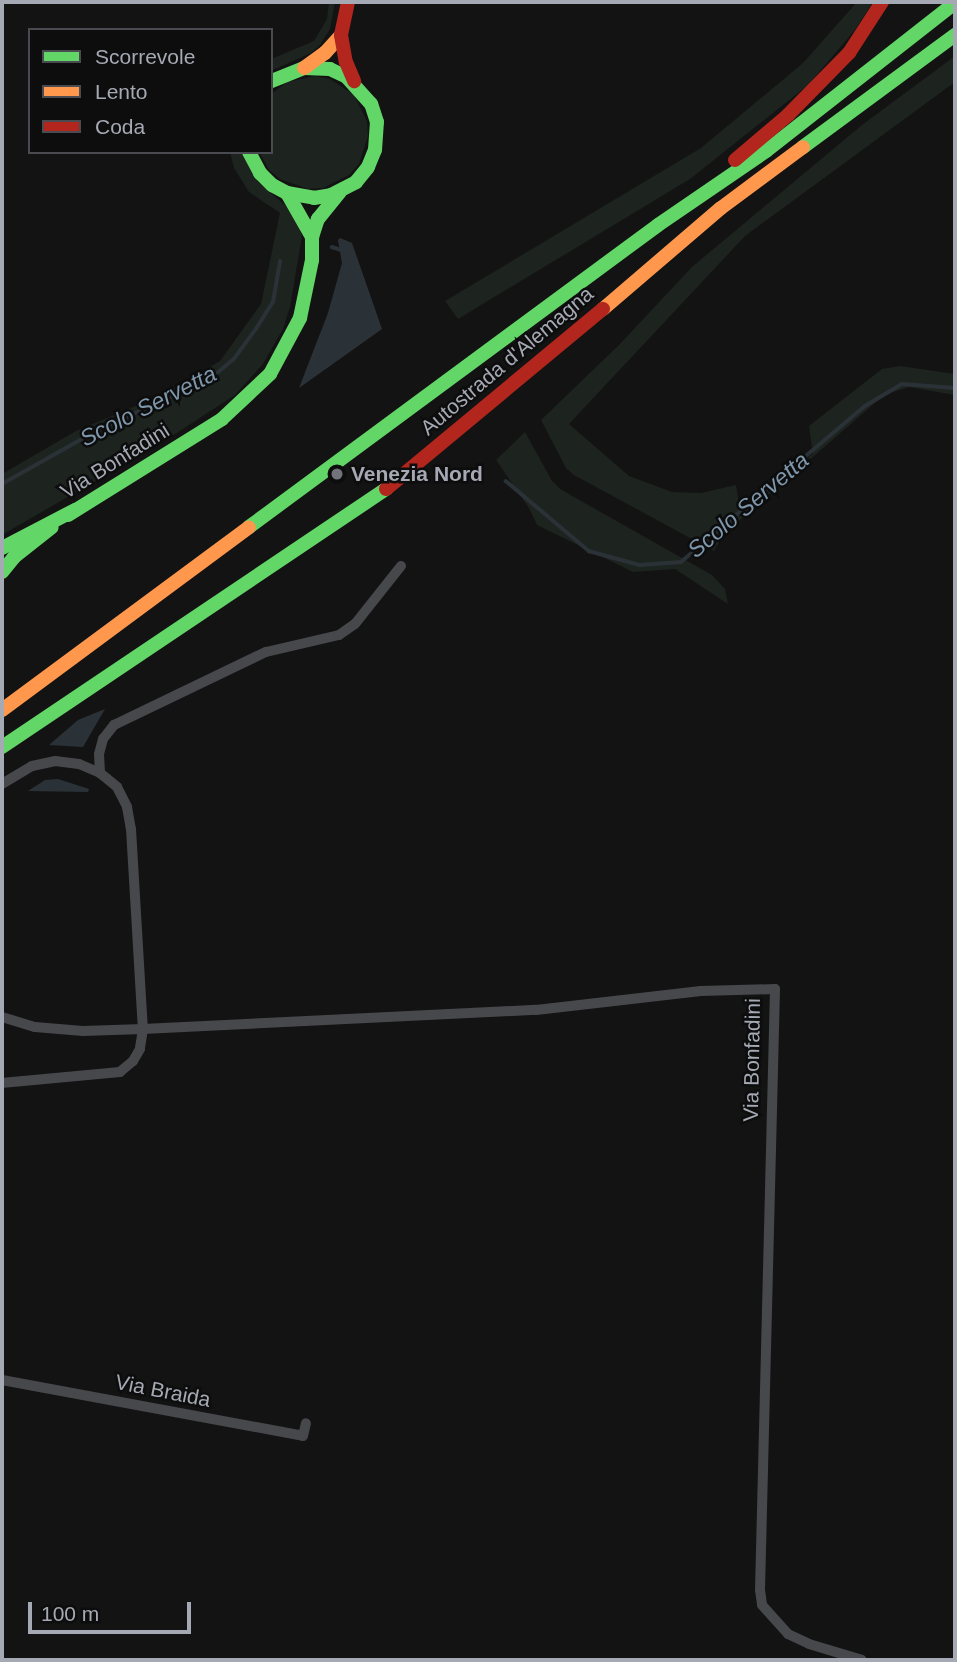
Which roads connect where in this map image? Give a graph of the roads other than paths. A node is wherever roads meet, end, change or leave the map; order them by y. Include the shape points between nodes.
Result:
1 (348, 2) edge
2 (882, 2) edge
3 (955, 2) edge
4 (341, 35) junction
5 (955, 35) edge
6 (304, 68) junction
7 (273, 80) edge
8 (354, 82) junction
9 (250, 154) edge
10 (340, 192) junction
11 (287, 194) junction
12 (658, 225) junction
13 (312, 237) junction
14 (75, 510) junction
15 (2, 548) edge
16 (401, 566) dead end
17 (2, 572) edge
18 (2, 710) edge
19 (2, 747) edge
20 (100, 773) junction
21 (2, 784) edge
22 (2, 1017) edge
23 (143, 1029) junction
24 (2, 1083) edge
25 (2, 1380) edge
26 (306, 1423) dead end
27 (862, 1660) edge

1 - 4 main road
2 - 12 main road via 849,53 788,115
3 - 12 main road, Autostrada d'Alemagna via 766,151
4 - 6 main road
4 - 8 main road
5 - 19 main road, Autostrada d'Alemagna via 721,208 366,505
6 - 7 main road
6 - 8 main road via 330,69
8 - 10 main road via 372,104 377,141 368,167
9 - 11 main road via 266,180
10 - 11 main road via 314,198
10 - 13 main road via 318,219
11 - 13 main road
12 - 18 main road, Autostrada d'Alemagna
13 - 14 main road, Via Bonfadini via 300,318 270,374 222,419
14 - 15 main road
14 - 17 main road, Via Bonfadini via 14,557
16 - 20 street via 355,625 339,635 266,652 114,725 103,738
20 - 21 street via 55,761 32,766
20 - 23 street via 117,788 131,829
22 - 23 street, Via Bonfadini via 35,1027
23 - 24 street via 140,1049 120,1072
23 - 27 street, Via Bonfadini via 536,1010 701,991 775,989 760,1590 762,1605 788,1633
25 - 26 street, Via Braida via 303,1436

